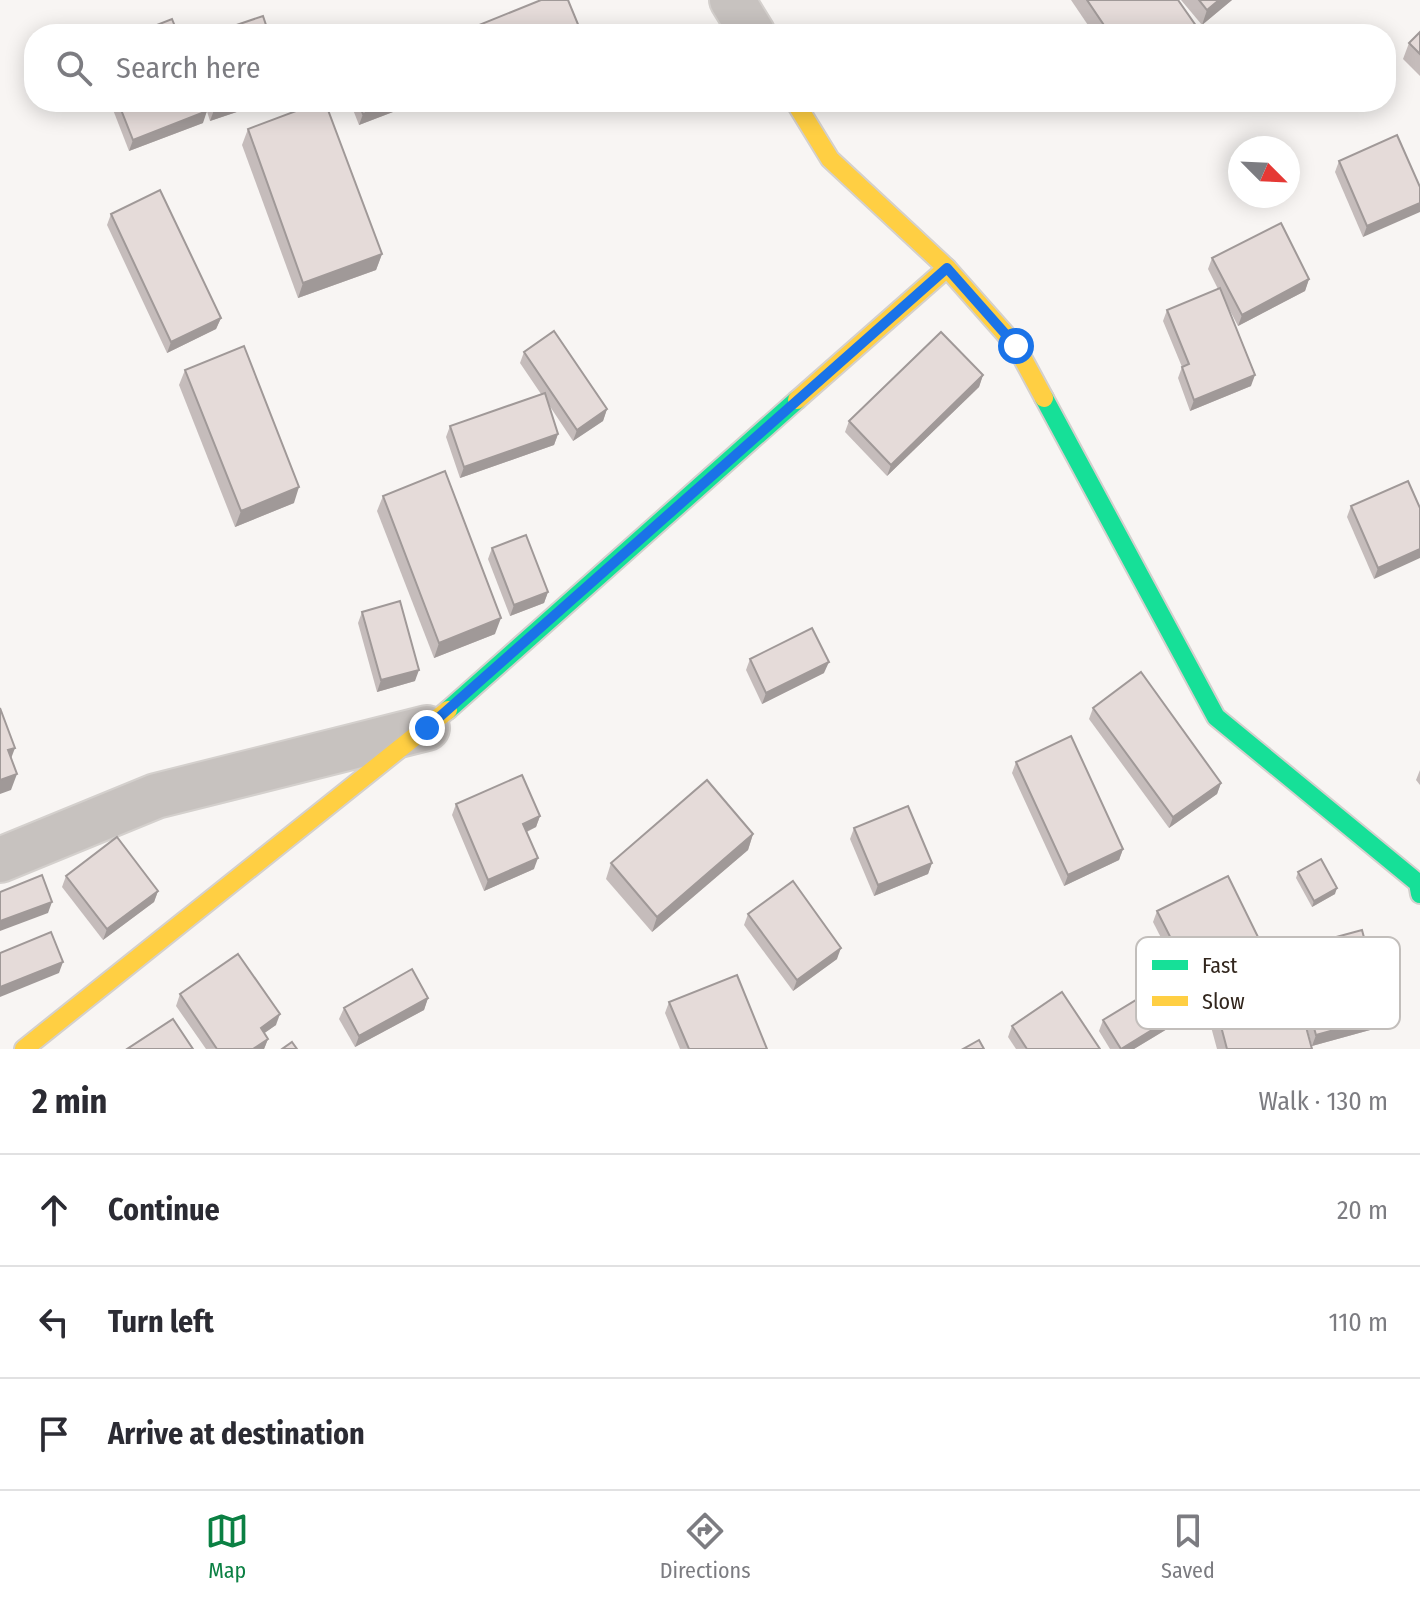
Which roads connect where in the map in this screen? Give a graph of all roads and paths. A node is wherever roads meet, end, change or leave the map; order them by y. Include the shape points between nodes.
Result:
1 (732, 0) edge
2 (747, 24) edge
3 (801, 112) edge
4 (947, 268) junction
5 (427, 728) junction
6 (0, 860) edge
7 (1420, 894) edge
8 (24, 1049) edge

1 - 2 street
3 - 4 street via 830,159
4 - 5 street
4 - 7 street via 1016,346 1216,717 1418,883
5 - 6 street via 156,796
5 - 8 street

